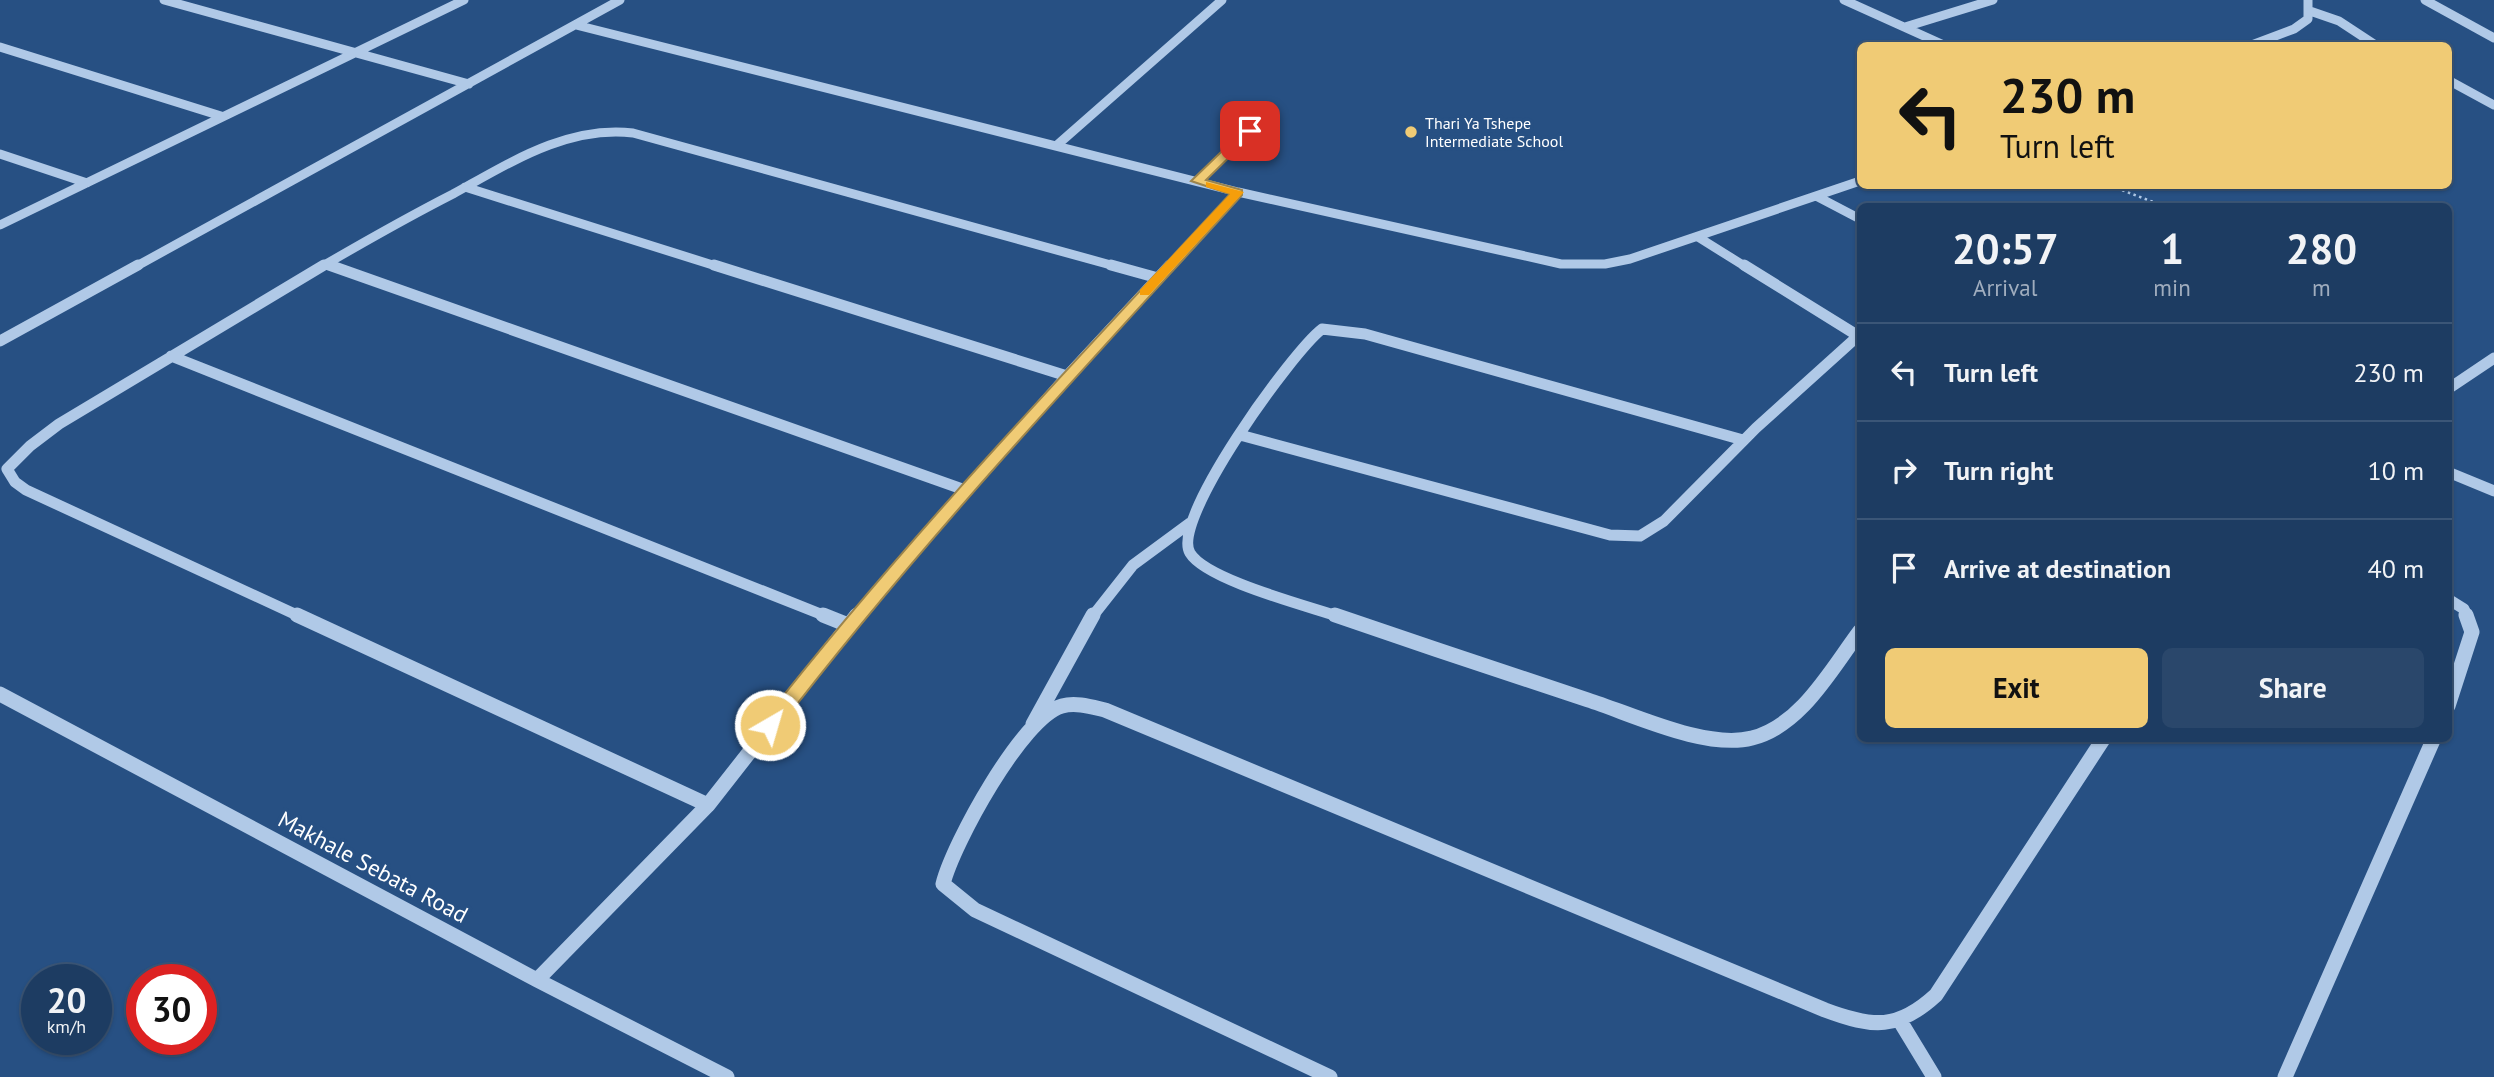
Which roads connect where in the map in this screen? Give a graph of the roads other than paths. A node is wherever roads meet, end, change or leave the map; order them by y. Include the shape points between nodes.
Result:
1 (164, 0) edge
2 (464, 0) edge
3 (620, 0) edge
4 (1222, 0) edge
5 (1844, 0) edge
6 (1993, 0) edge
7 (2308, 0) edge
8 (2425, 0) edge
9 (2310, 11) junction
10 (576, 24) junction
11 (1906, 27) junction
12 (2494, 38) edge
13 (1938, 42) edge
14 (2259, 42) edge
15 (2371, 42) edge
16 (0, 47) edge
17 (352, 52) junction
18 (2452, 81) edge
19 (469, 84) junction
20 (2494, 105) edge
21 (221, 117) junction
22 (1250, 131) dead end
23 (1056, 146) junction
24 (0, 154) edge
25 (1197, 181) junction
26 (1857, 182) edge
27 (87, 183) junction
28 (465, 187) junction
29 (1238, 192) junction
30 (1818, 197) junction
31 (1857, 217) edge
32 (0, 225) edge
33 (1698, 237) junction
34 (326, 264) junction
35 (1158, 278) junction
36 (1857, 336) edge
37 (1857, 339) edge
38 (0, 341) edge
39 (171, 356) junction
40 (2494, 358) edge
41 (1067, 376) junction
42 (2452, 386) edge
43 (1240, 435) junction
44 (1743, 440) junction
45 (2452, 474) edge
46 (965, 490) junction
47 (2494, 491) edge
48 (1190, 523) junction
49 (2452, 602) edge
50 (848, 625) junction
51 (1857, 635) edge
52 (0, 694) edge
53 (2452, 694) edge
54 (1027, 737) junction
55 (2102, 742) edge
56 (2432, 742) edge
57 (708, 805) junction
58 (537, 980) junction
59 (1900, 1021) junction
60 (727, 1077) edge
61 (1330, 1077) edge
62 (1934, 1077) edge
63 (2286, 1077) edge

1 - 17 street
2 - 17 street
3 - 10 street
4 - 23 street
5 - 11 street
6 - 11 street
7 - 9 street
8 - 12 street
9 - 14 street via 2302,24
9 - 15 street via 2339,21
10 - 19 street
10 - 23 street
11 - 13 street
16 - 21 street
17 - 19 street
17 - 21 street
18 - 20 street
19 - 38 street
21 - 27 street
22 - 25 street
23 - 25 street
24 - 27 street
25 - 29 street
26 - 30 street
27 - 32 street
28 - 34 street
28 - 35 street via 559,141 616,130
28 - 41 street
29 - 33 street via 1561,264 1605,264
29 - 35 street
30 - 31 street
30 - 33 street
33 - 36 street
34 - 39 street
34 - 46 street
35 - 41 street
37 - 44 street
39 - 50 street
39 - 57 street via 33,444 14,459 9,474 26,490
40 - 42 street
41 - 46 street
43 - 44 street via 1621,537 1639,537 1654,529
43 - 44 street via 1313,336 1330,328
43 - 48 street
45 - 47 street
46 - 50 street
48 - 51 street via 1186,540 1191,554 1226,578 1615,708 1726,739 1749,739 1772,731 1793,715
48 - 54 street via 1117,582 1076,642
49 - 53 street via 2464,609 2472,632
50 - 57 street
52 - 58 street, Makhale Sebata Road
54 - 59 street via 1056,708 1069,704 1105,710 1784,993 1849,1018
54 - 61 street via 954,845 943,884 975,910
55 - 59 street via 1951,975 1936,995
56 - 63 street
57 - 58 street
58 - 60 street, Makhale Sebata Road
59 - 62 street

